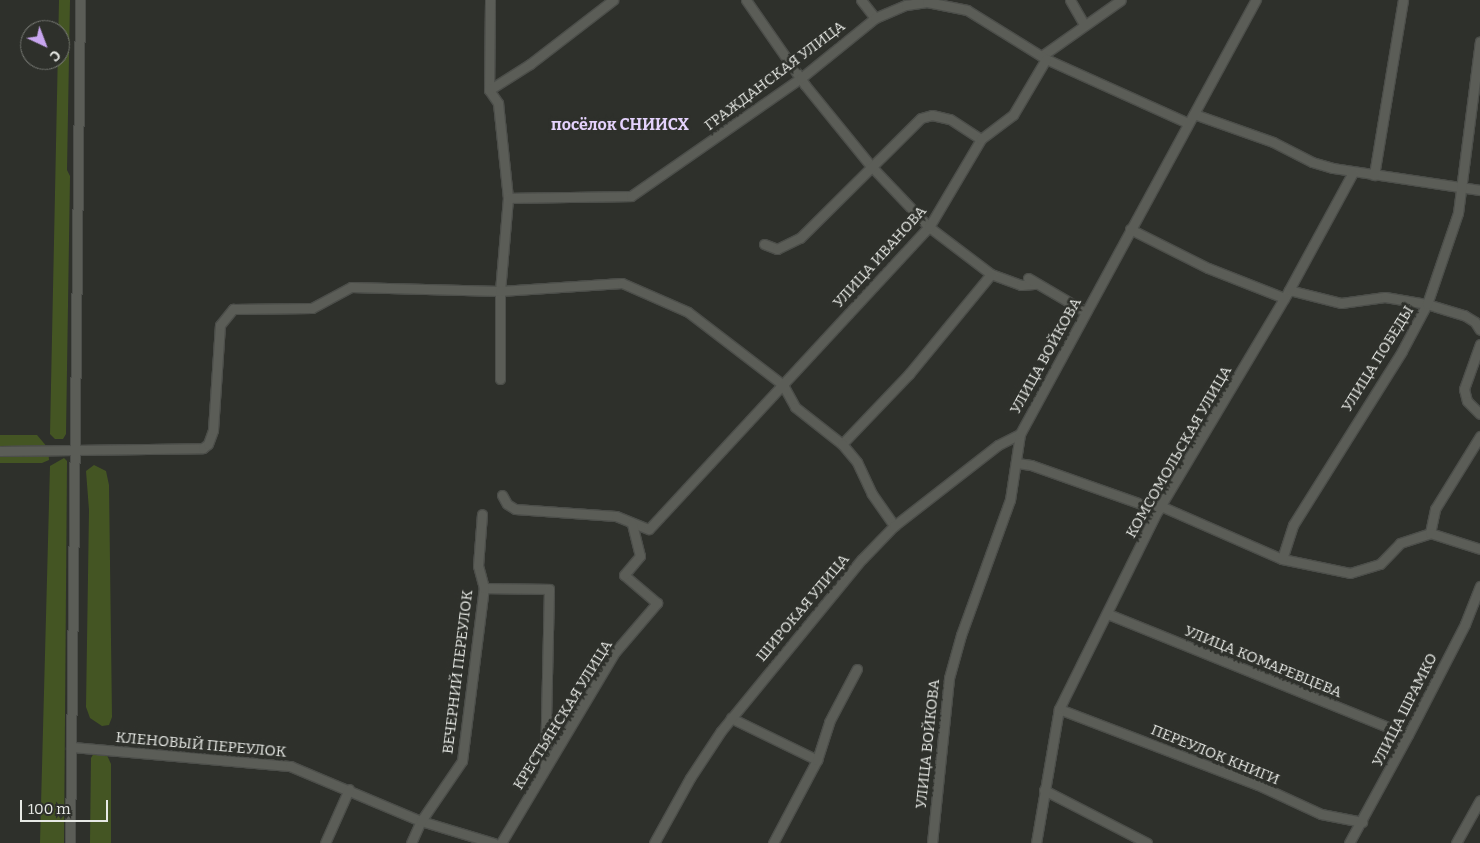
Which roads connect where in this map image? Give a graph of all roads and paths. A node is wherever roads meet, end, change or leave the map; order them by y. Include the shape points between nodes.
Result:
1 (80, 0) edge
2 (490, 0) edge
3 (613, 0) edge
4 (746, 0) edge
5 (861, 0) edge
6 (1070, 0) edge
7 (1121, 0) edge
8 (1256, 0) edge
9 (1403, 0) edge
10 (956, 3) edge
11 (875, 18) junction
12 (1084, 24) junction
13 (1480, 41) edge
14 (1045, 57) junction
15 (801, 78) junction
16 (489, 90) junction
17 (1194, 114) junction
18 (1188, 123) junction
19 (980, 139) junction
20 (870, 165) junction
21 (1352, 172) junction
22 (1374, 175) junction
23 (1461, 189) junction
24 (1480, 190) edge
25 (508, 198) junction
26 (929, 227) junction
27 (1130, 229) junction
28 (764, 244) dead end
29 (991, 274) junction
30 (1028, 278) dead end
31 (1037, 284) junction
32 (500, 291) junction
33 (1287, 294) junction
34 (1427, 304) junction
35 (1086, 312) junction
36 (1480, 330) edge
37 (1480, 344) edge
38 (500, 380) dead end
39 (783, 385) junction
40 (1480, 414) edge
41 (1020, 434) junction
42 (1480, 436) edge
43 (842, 444) junction
44 (0, 451) edge
45 (74, 452) junction
46 (1017, 464) junction
47 (502, 495) dead end
48 (1160, 509) junction
49 (482, 514) dead end
50 (632, 523) junction
51 (894, 526) junction
52 (649, 529) junction
53 (1430, 533) junction
54 (639, 544) junction
55 (1480, 549) edge
56 (1282, 559) junction
57 (1480, 586) edge
58 (484, 588) junction
59 (654, 606) joint
60 (1108, 614) junction
61 (857, 669) dead end
62 (1058, 709) junction
63 (731, 718) junction
64 (1408, 735) junction
65 (71, 747) junction
66 (817, 760) junction
67 (545, 767) junction
68 (349, 789) junction
69 (1044, 790) junction
70 (1480, 800) edge
71 (421, 821) junction
72 (1362, 822) junction
73 (70, 843) edge
74 (325, 843) edge
75 (411, 843) edge
76 (494, 843) edge
77 (501, 843) edge
78 (654, 843) edge
79 (772, 843) edge
80 (932, 843) edge
81 (1036, 843) edge
82 (1147, 843) edge
83 (1349, 843) edge
84 (1456, 843) edge

1 - 45 street
2 - 16 street
3 - 16 street via 530,64
4 - 15 street
5 - 11 street
6 - 12 street
7 - 12 street
8 - 17 street, УЛИЦА ВОЙКОВА
9 - 22 street
10 - 11 street, ГРАЖДАНСКАЯ УЛИЦА via 906,5
10 - 14 street, ГРАЖДАНСКАЯ УЛИЦА
11 - 15 street, ГРАЖДАНСКАЯ УЛИЦА
12 - 14 street
13 - 23 street, УЛИЦА ПОБЕДЫ
14 - 18 street, ГРАЖДАНСКАЯ УЛИЦА
14 - 19 street, УЛИЦА ИВАНОВА via 1013,115
15 - 20 street
15 - 25 street, ГРАЖДАНСКАЯ УЛИЦА via 631,196
16 - 25 street via 498,103
17 - 18 street, УЛИЦА ВОЙКОВА
17 - 21 street via 1273,142 1312,162
18 - 27 street, УЛИЦА ВОЙКОВА
19 - 20 street via 950,119 932,115 920,118
19 - 26 street, УЛИЦА ИВАНОВА
20 - 26 street
20 - 28 street via 800,238 778,249
21 - 22 street
21 - 33 street, КОМСОМОЛЬСКАЯ УЛИЦА
22 - 23 street
23 - 24 street
23 - 34 street, УЛИЦА ПОБЕДЫ via 1458,213
25 - 32 street
26 - 29 street
26 - 39 street, УЛИЦА ИВАНОВА
27 - 33 street via 1208,268
27 - 35 street, УЛИЦА ВОЙКОВА
29 - 31 street via 1020,285
29 - 43 street via 909,374
30 - 31 street
31 - 35 street
32 - 38 street
32 - 39 street via 622,283 688,312
32 - 45 street via 351,287 312,308 233,309 220,324 213,430 208,444 196,450
33 - 34 street via 1341,303 1385,297
33 - 48 street, КОМСОМОЛЬСКАЯ УЛИЦА
34 - 36 street via 1464,316 1475,322
34 - 56 street, УЛИЦА ПОБЕДЫ via 1402,351 1293,525
35 - 41 street, УЛИЦА ВОЙКОВА
37 - 40 street via 1464,389 1467,401
39 - 43 street via 795,407
39 - 52 street, УЛИЦА ИВАНОВА
41 - 46 street, УЛИЦА ВОЙКОВА
41 - 51 street, ШИРОКАЯ УЛИЦА via 998,445
42 - 53 street via 1440,501
43 - 51 street via 857,462 872,494
44 - 45 street
45 - 65 street
46 - 48 street via 1031,465
46 - 80 street, УЛИЦА ВОЙКОВА via 1010,500 963,627 949,678
47 - 50 street via 515,509 616,516
48 - 56 street
48 - 60 street, КОМСОМОЛЬСКАЯ УЛИЦА
49 - 58 street, ВЕЧЕРНИЙ ПЕРЕУЛОК via 478,566
50 - 52 street
50 - 54 street
51 - 63 street, ШИРОКАЯ УЛИЦА via 862,559
52 - 54 street, УЛИЦА ИВАНОВА
53 - 55 street
53 - 56 street via 1400,543 1380,564 1362,572 1350,574
54 - 59 street, УЛИЦА ИВАНОВА via 640,556 624,575 657,603
57 - 64 street, УЛИЦА ШРАМКО
58 - 67 street via 549,589
58 - 71 street, ВЕЧЕРНИЙ ПЕРЕУЛОК via 462,761
59 - 67 street, КРЕСТЬЯНСКАЯ УЛИЦА via 615,652
60 - 62 street, КОМСОМОЛЬСКАЯ УЛИЦА
60 - 64 street, УЛИЦА КОМАРЕВЦЕВА
61 - 66 street via 829,722
62 - 69 street, КОМСОМОЛЬСКАЯ УЛИЦА
62 - 72 street, ПЕРЕУЛОК КНИГИ via 1258,785 1321,814
63 - 66 street
63 - 78 street, ШИРОКАЯ УЛИЦА via 705,754
64 - 72 street, УЛИЦА ШРАМКО
65 - 68 street, КЛЕНОВЫЙ ПЕРЕУЛОК via 290,766
65 - 73 street
66 - 79 street
67 - 77 street, КРЕСТЬЯНСКАЯ УЛИЦА
68 - 71 street, КЛЕНОВЫЙ ПЕРЕУЛОК
68 - 74 street
69 - 81 street, КОМСОМОЛЬСКАЯ УЛИЦА
69 - 82 street
70 - 84 street
71 - 75 street, ВЕЧЕРНИЙ ПЕРЕУЛОК
71 - 76 street, КЛЕНОВЫЙ ПЕРЕУЛОК
72 - 83 street, УЛИЦА ШРАМКО

